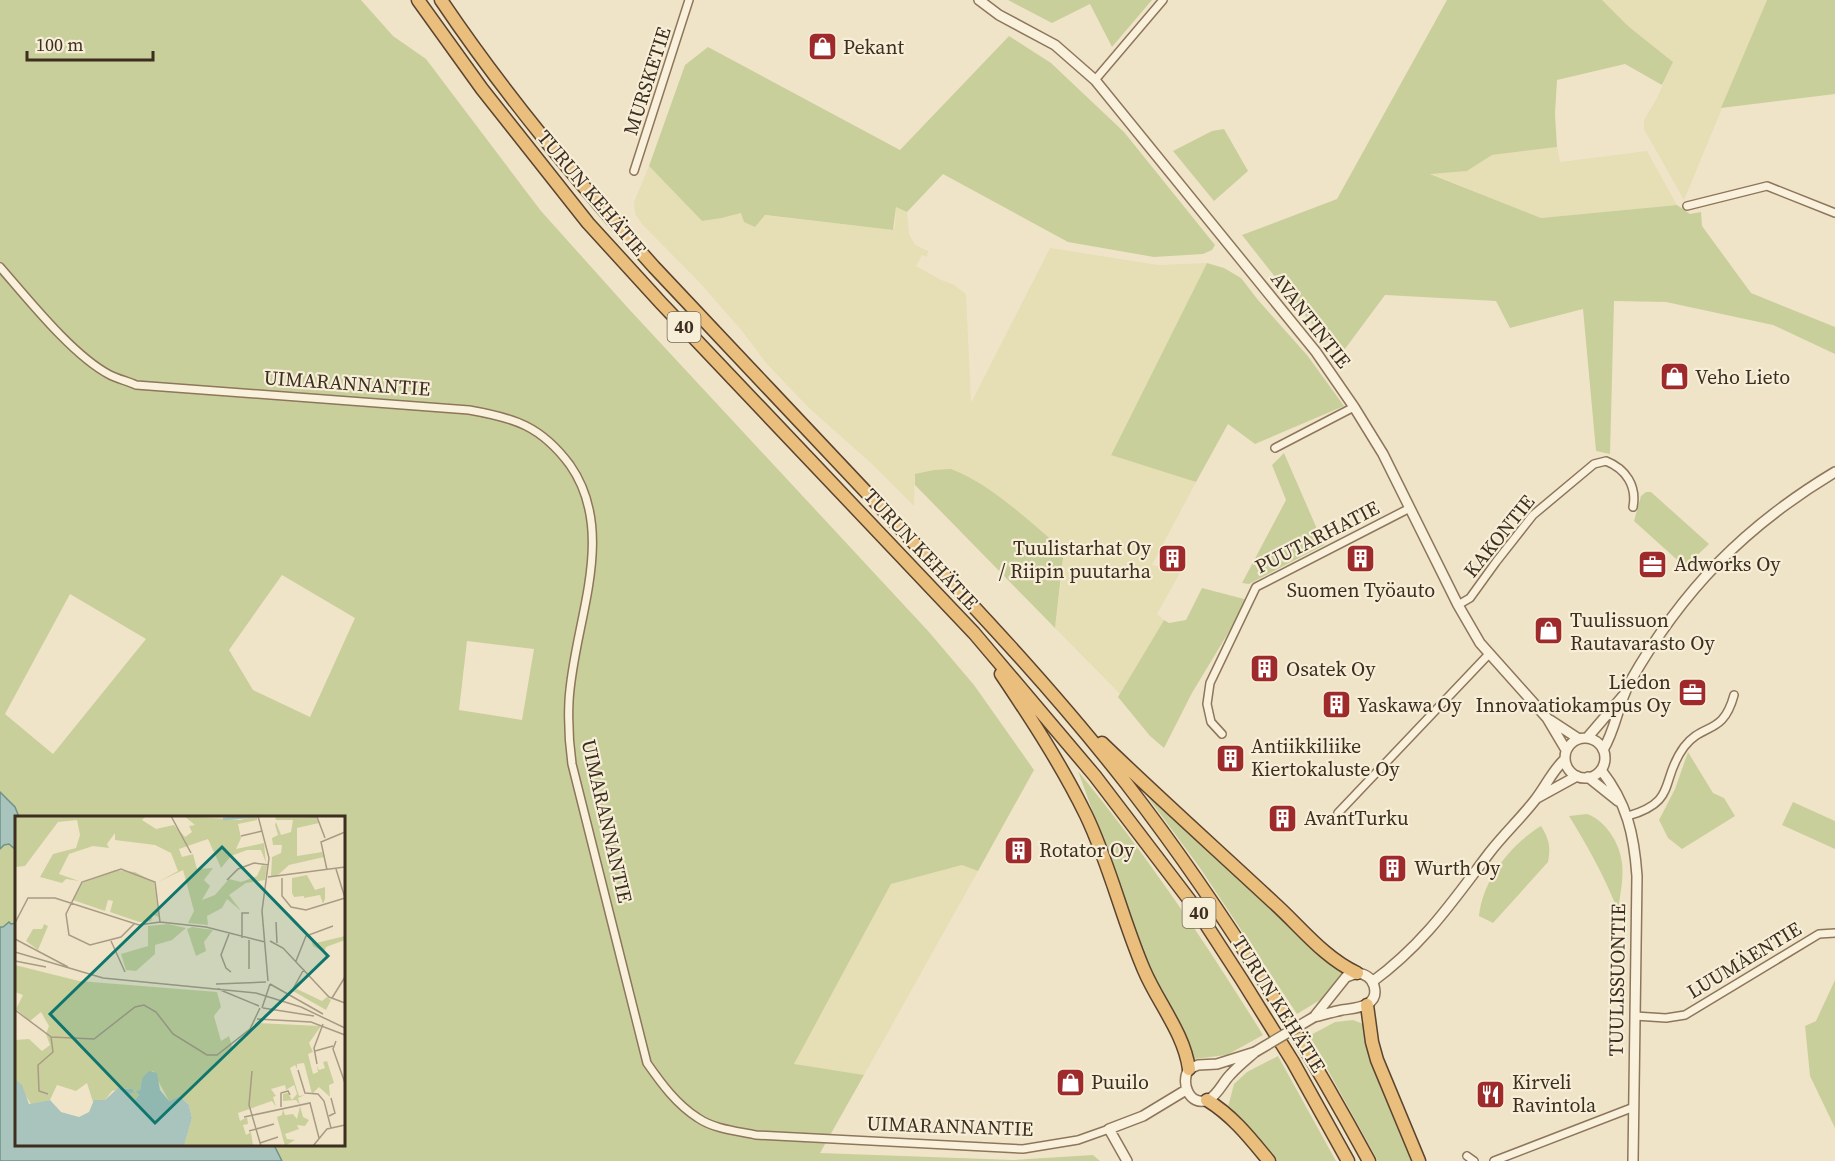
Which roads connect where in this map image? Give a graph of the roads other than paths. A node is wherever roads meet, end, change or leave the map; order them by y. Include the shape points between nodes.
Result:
1 (418, 0) edge
2 (441, 0) edge
3 (689, 0) edge
4 (979, 0) edge
5 (1162, 0) edge
6 (1095, 80) junction
7 (634, 171) dead end
8 (1687, 206) dead end
9 (1835, 213) edge
10 (0, 267) edge
11 (1354, 407) junction
12 (1275, 448) dead end
13 (1835, 472) edge
14 (1410, 507) junction
15 (1633, 507) dead end
16 (1458, 605) junction
17 (974, 633) junction
18 (1489, 654) junction
19 (1734, 695) dead end
20 (1623, 696) junction
21 (1061, 704) junction
22 (1548, 718) junction
23 (1222, 734) dead end
24 (1583, 739) junction
25 (1603, 750) junction
26 (1566, 755) junction
27 (1600, 770) junction
28 (1578, 776) junction
29 (1588, 777) junction
30 (1535, 799) junction
31 (1620, 803) junction
32 (1338, 813) dead end
33 (1628, 816) junction
34 (1835, 933) edge
35 (1356, 973) junction
36 (1372, 982) junction
37 (1367, 1005) junction
38 (1635, 1016) junction
39 (1314, 1017) junction
40 (1255, 1052) junction
41 (1189, 1069) junction
42 (1186, 1090) junction
43 (1207, 1100) junction
44 (1634, 1107) junction
45 (1109, 1129) junction
46 (1467, 1156) dead end
47 (1127, 1161) edge
48 (1269, 1161) edge
49 (1348, 1161) edge
50 (1370, 1161) edge
51 (1419, 1161) edge
52 (1474, 1161) edge
53 (1494, 1161) edge
54 (1633, 1161) edge

1 - 17 highway, TURUN KEHÄTIE / 40 via 482,89 588,222
2 - 21 highway, TURUN KEHÄTIE / 40 via 536,129 607,215
3 - 7 street, MURSKETIE
4 - 6 street, AVANTINTIE via 1055,45
5 - 6 street
6 - 11 street, AVANTINTIE via 1316,352
8 - 9 street via 1767,186
10 - 45 street, UIMARANNANTIE via 89,361 136,385 469,410 526,425 560,451 581,481 592,515 593,550 569,699 572,765 648,1063 666,1090 698,1119 756,1135 1023,1149 1078,1140
11 - 12 street
11 - 14 street, AVANTINTIE
13 - 20 street via 1778,509 1715,565 1657,638
14 - 16 street, AVANTINTIE
14 - 23 street, PUUTARHATIE via 1256,587 1209,683 1211,722
15 - 16 street, KAKONTIE via 1633,489 1623,471 1605,461 1594,464 1533,515 1470,598
16 - 18 street, AVANTINTIE
17 - 41 highway via 1087,816 1144,969 1185,1049
17 - 49 highway, TURUN KEHÄTIE / 40 via 1095,776 1194,906 1293,1062
18 - 22 street, AVANTINTIE
18 - 32 street
19 - 33 street via 1730,712 1720,723 1685,746 1663,796 1650,808
20 - 24 street
20 - 25 street
21 - 35 highway via 1325,952
21 - 50 highway, TURUN KEHÄTIE / 40 via 1126,783 1209,898 1288,1017
22 - 24 street, AVANTINTIE
22 - 26 street, AVANTINTIE
24 - 25 street via 1599,744
24 - 26 street via 1569,745
25 - 27 street
26 - 28 street via 1569,770
26 - 30 street
27 - 29 street
27 - 31 street, TUULISSUONTIE
28 - 29 street
28 - 30 street
29 - 31 street, TUULISSUONTIE
30 - 36 street via 1427,934
31 - 33 street, TUULISSUONTIE
33 - 38 street, TUULISSUONTIE via 1637,876
34 - 38 street, LUUMÄENTIE via 1819,934 1685,1015
35 - 36 street
35 - 39 street via 1346,977
36 - 37 street via 1375,991
37 - 39 street
37 - 51 highway via 1374,1052
38 - 44 street, TUULISSUONTIE
39 - 40 street, bridge
40 - 41 street
40 - 43 street
41 - 42 street via 1184,1081
42 - 43 street via 1197,1100
42 - 45 street, UIMARANNANTIE via 1143,1116
43 - 48 highway via 1240,1126
44 - 53 street
44 - 54 street, TUULISSUONTIE
45 - 47 street
46 - 52 street

